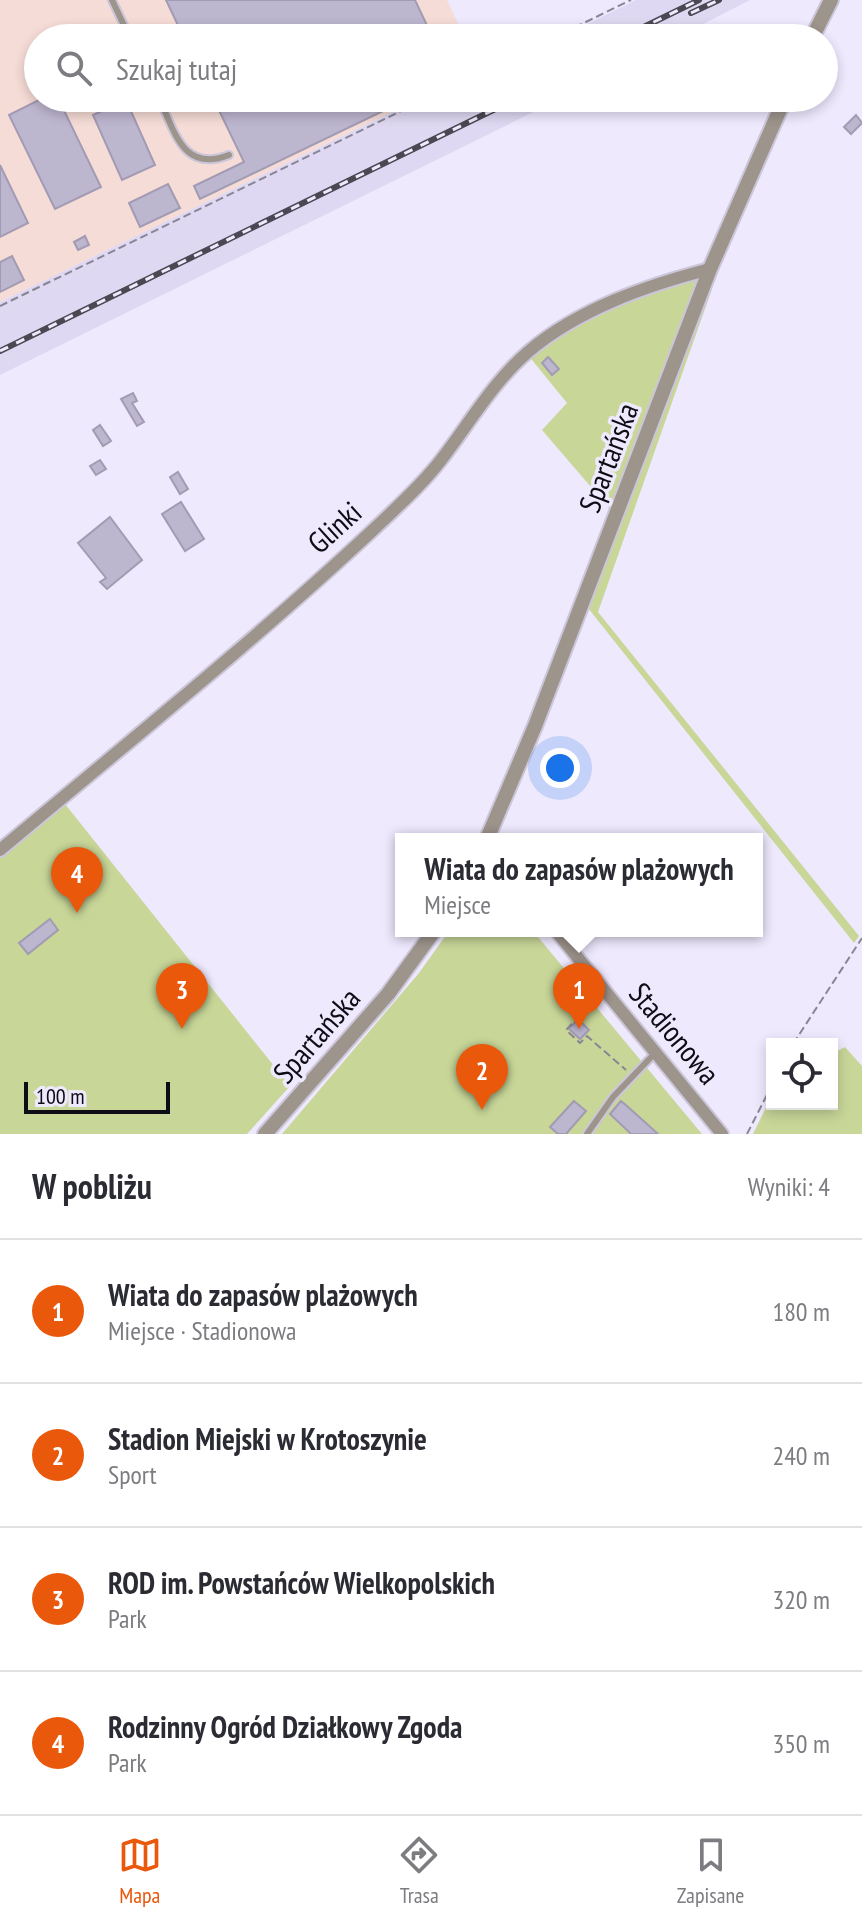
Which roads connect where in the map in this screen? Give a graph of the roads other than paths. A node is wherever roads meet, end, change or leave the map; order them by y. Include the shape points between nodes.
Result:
1 (112, 0) edge
2 (831, 0) edge
3 (123, 24) edge
4 (819, 24) edge
5 (166, 112) edge
6 (779, 112) edge
7 (229, 155) dead end
8 (710, 269) junction
9 (490, 833) edge
10 (0, 850) edge
11 (430, 937) edge
12 (561, 937) edge
13 (656, 1052) junction
14 (265, 1134) edge
15 (587, 1134) edge
16 (722, 1134) edge

1 - 3 lane
2 - 4 street
5 - 7 lane via 194,158 207,161
6 - 8 street, Spartańska
8 - 9 street, Spartańska
8 - 10 street, Glinki via 622,298 529,351 432,472 374,529 201,685
11 - 14 street, Spartańska via 388,994
12 - 13 street, Stadionowa
13 - 15 lane
13 - 16 street, Stadionowa

